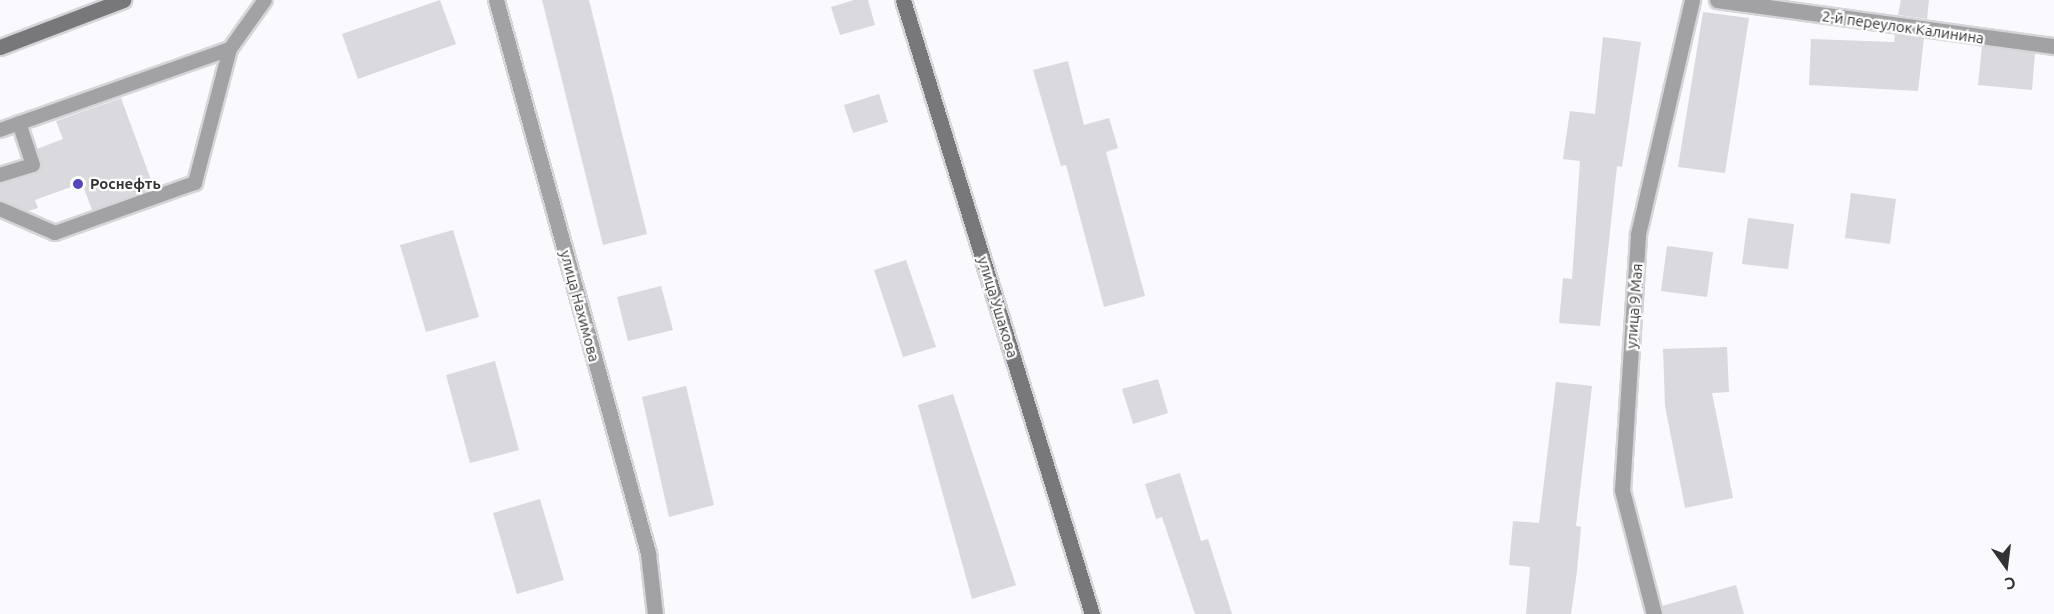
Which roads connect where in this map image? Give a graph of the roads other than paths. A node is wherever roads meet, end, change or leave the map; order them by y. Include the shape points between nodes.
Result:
1 (123, 0) edge
2 (264, 0) edge
3 (496, 0) edge
4 (903, 0) edge
5 (1692, 0) edge
6 (1717, 0) edge
7 (2054, 46) edge
8 (0, 47) edge
9 (230, 49) junction
10 (19, 123) junction
11 (0, 130) edge
12 (0, 176) edge
13 (0, 209) edge
14 (655, 614) edge
15 (1092, 614) edge
16 (1654, 614) edge

1 - 8 main road
2 - 9 lane
3 - 14 street, улица Нахимова via 648,553
4 - 15 main road, улица Ушакова
5 - 16 street, улица 9 Мая via 1638,234 1622,490
6 - 7 street, 2-й переулок Калинина
9 - 10 lane
9 - 13 lane via 195,183 56,233
10 - 11 lane
10 - 12 lane via 33,165

